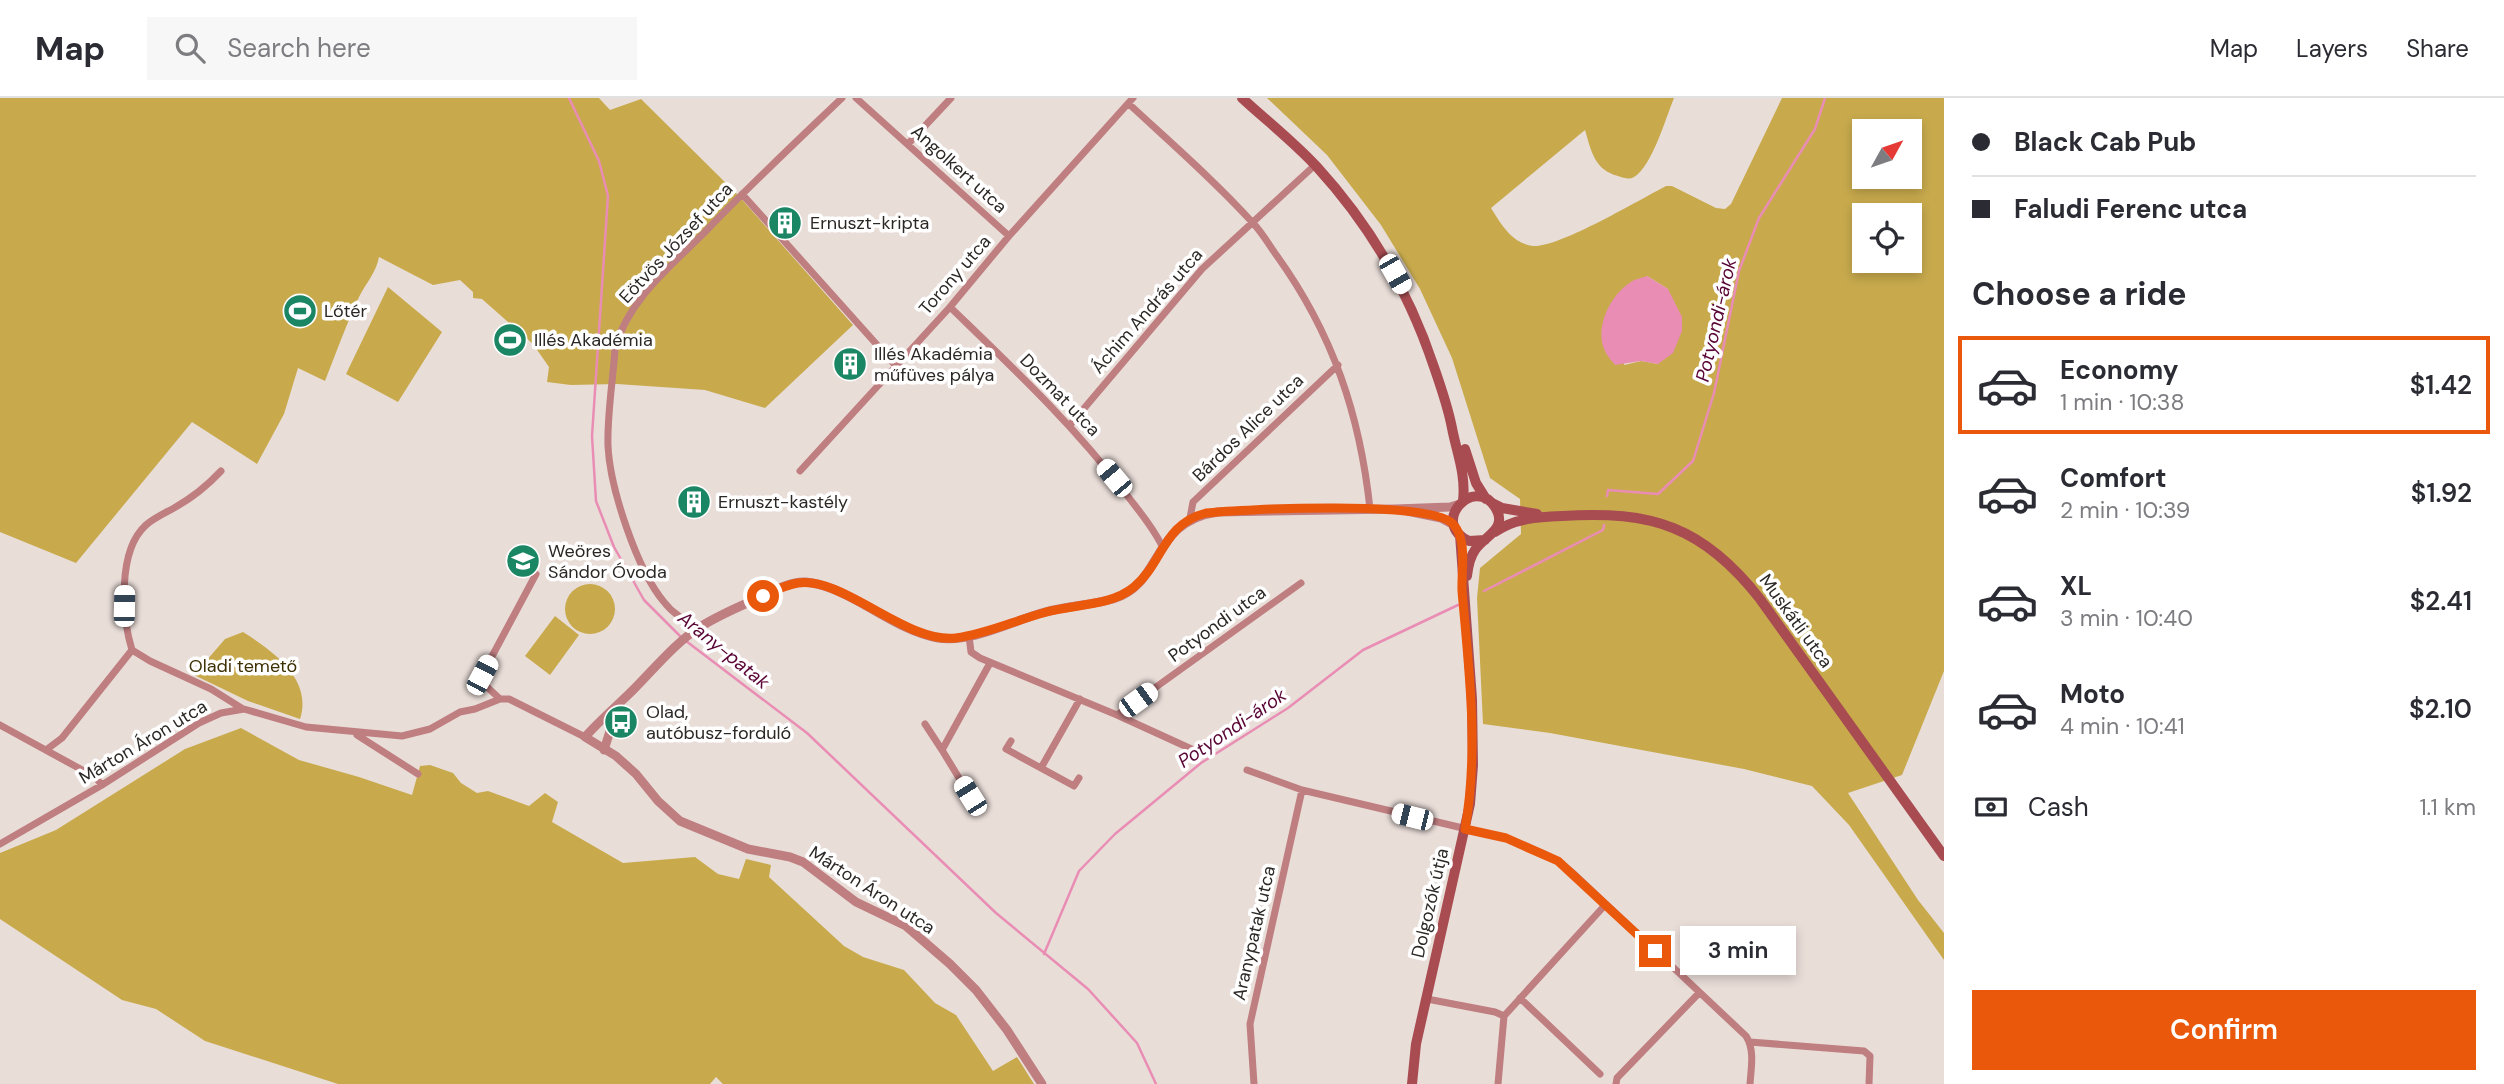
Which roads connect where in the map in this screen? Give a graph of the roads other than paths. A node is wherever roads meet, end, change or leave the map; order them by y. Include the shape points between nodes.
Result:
1 (842, 98) edge
2 (856, 98) edge
3 (951, 98) edge
4 (1242, 98) edge
5 (1131, 101) edge
6 (908, 144) junction
7 (1315, 165) junction
8 (741, 194) junction
9 (1252, 222) junction
10 (1009, 236) junction
11 (950, 307) junction
12 (1338, 365) junction
13 (895, 366) junction
14 (1451, 415) junction
15 (1070, 425) junction
16 (221, 471) dead end
17 (800, 471) dead end
18 (1489, 501) junction
19 (1461, 502) junction
20 (1370, 509) junction
21 (1395, 509) junction
22 (1550, 517) junction
23 (1190, 518) junction
24 (1457, 530) junction
25 (1495, 532) junction
26 (1485, 540) junction
27 (1162, 547) junction
28 (537, 574) dead end
29 (1301, 583) dead end
30 (1465, 603) junction
31 (695, 630) junction
32 (969, 636) junction
33 (132, 650) junction
34 (990, 663) junction
35 (500, 699) junction
36 (1080, 699) junction
37 (620, 703) junction
38 (244, 709) junction
39 (1117, 715) junction
40 (925, 724) dead end
41 (0, 725) edge
42 (354, 733) junction
43 (585, 737) junction
44 (1010, 741) dead end
45 (46, 750) junction
46 (604, 750) junction
47 (942, 750) junction
48 (1198, 752) dead end
49 (1041, 768) junction
50 (1247, 770) dead end
51 (418, 774) dead end
52 (1079, 778) dead end
53 (102, 785) junction
54 (1302, 790) junction
55 (970, 796) dead end
56 (1465, 829) junction
57 (0, 844) edge
58 (1944, 856) edge
59 (1606, 904) junction
60 (1699, 993) junction
61 (1520, 998) junction
62 (1427, 999) junction
63 (1504, 1016) junction
64 (1750, 1042) junction
65 (1600, 1074) dead end
66 (1042, 1084) edge
67 (1254, 1084) edge
68 (1412, 1084) edge
69 (1498, 1084) edge
70 (1616, 1084) edge
71 (1750, 1084) edge
72 (1869, 1084) edge

1 - 8 street, Eötvös József utca
2 - 6 street, Angolkert utca
3 - 6 street
4 - 7 main road
5 - 9 street
5 - 10 street, Torony utca
6 - 10 street, Angolkert utca
7 - 9 street, Áchim András utca
7 - 14 main road via 1367,230 1405,292
8 - 13 street
8 - 31 street, Eötvös József utca via 653,284 623,325 615,349 608,443 617,496 638,554 663,601
9 - 12 street via 1303,295
9 - 15 street, Áchim András utca via 1202,269
10 - 11 street, Torony utca
11 - 13 street, Torony utca
11 - 15 street, Dozmat utca
12 - 20 street via 1359,433
12 - 23 street, Bárdos Alice utca via 1193,502
13 - 17 street, Torony utca
14 - 18 main road via 1476,483
14 - 19 main road via 1465,482
15 - 27 street, Dozmat utca
16 - 33 street via 199,492 146,525 135,543 124,579
18 - 19 main road via 1474,497
18 - 22 main road, Muskátli utca
18 - 25 main road via 1499,517
19 - 21 street via 1450,507
19 - 24 main road via 1454,516
20 - 21 street
20 - 23 street via 1218,512
21 - 24 street via 1441,518
22 - 25 main road, Muskátli utca via 1513,523
22 - 58 main road, Muskátli utca via 1609,514 1663,523 1698,540 1732,566
23 - 27 street
24 - 26 main road via 1474,542
24 - 30 main road, Dolgozók útja
25 - 26 main road
26 - 30 main road, Dolgozók útja via 1472,554
27 - 32 street via 1135,587 1114,599 1046,612
28 - 35 street via 482,675 485,685
29 - 39 street, Potyondi utca
30 - 56 main road, Dolgozók útja via 1473,744
31 - 32 street via 783,586 806,582 833,590 926,635
31 - 37 street
32 - 34 street via 971,652
33 - 38 street
33 - 45 street via 62,738
34 - 36 street
34 - 47 street
35 - 42 street via 414,734
35 - 43 street, Márton Áron utca via 520,703
36 - 39 street
36 - 49 street
37 - 43 street
37 - 46 street
38 - 42 street via 306,727
38 - 53 street, Márton Áron utca via 199,723
39 - 48 street
40 - 47 street
41 - 45 street
42 - 51 street
43 - 46 street, Márton Áron utca
44 - 49 street via 1006,749
45 - 53 street
46 - 66 street, Márton Áron utca via 627,766 680,821 748,849 803,862 856,902 906,926 976,990
47 - 55 street
49 - 52 street via 1074,786
50 - 54 street
53 - 57 street, Márton Áron utca
54 - 56 street
54 - 67 street, Aranypatak utca via 1250,1024
56 - 59 street via 1506,838 1558,861
56 - 62 main road, Dolgozók útja
59 - 60 street
59 - 61 street
60 - 64 street
60 - 70 street
61 - 63 street
61 - 65 street
62 - 63 street
62 - 68 main road, Dolgozók útja
63 - 69 street
64 - 71 street
64 - 72 street via 1864,1051 1870,1056

